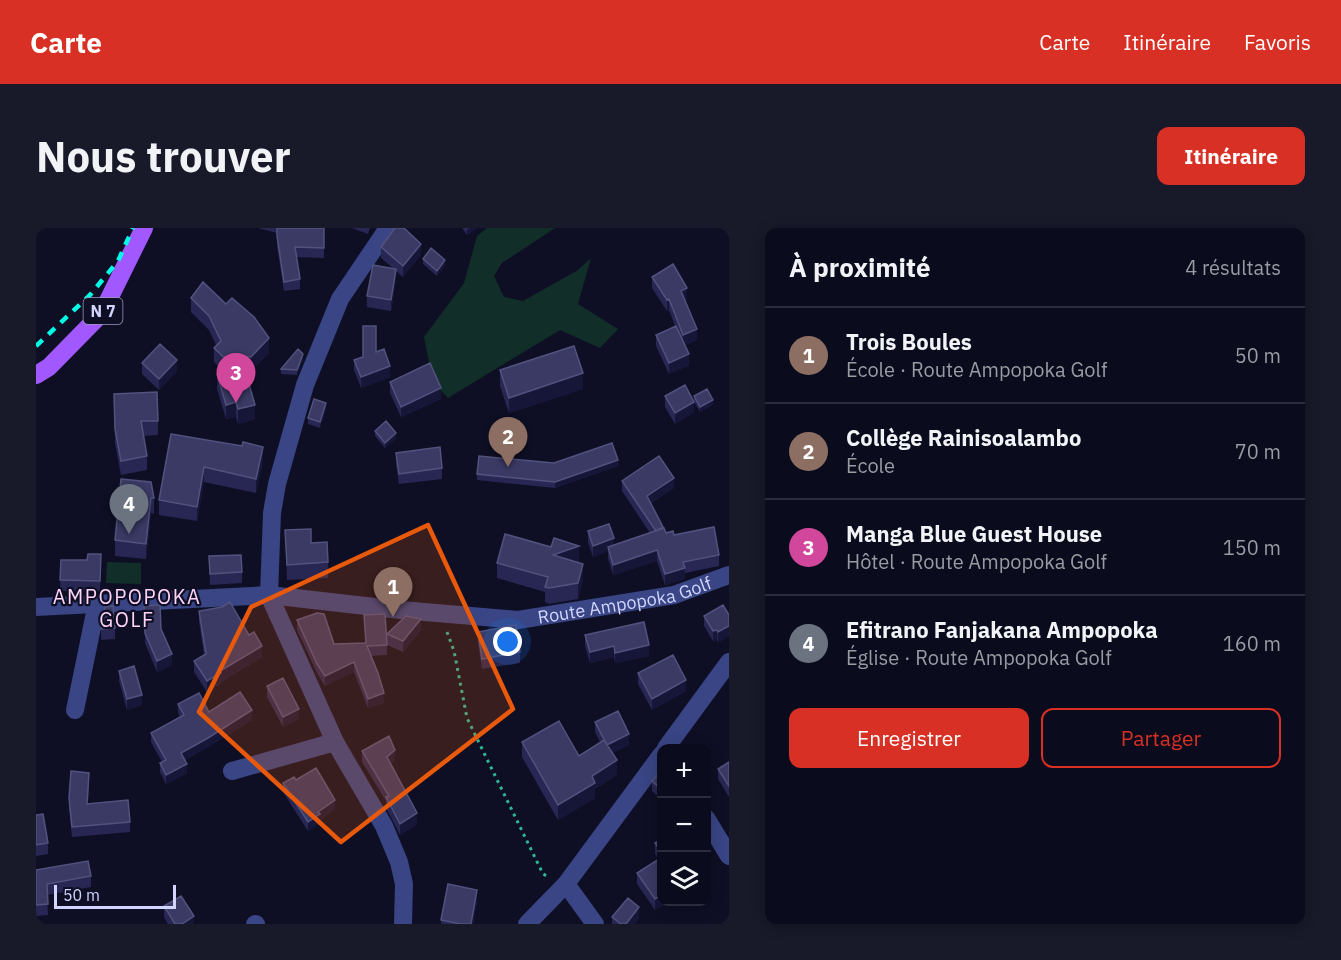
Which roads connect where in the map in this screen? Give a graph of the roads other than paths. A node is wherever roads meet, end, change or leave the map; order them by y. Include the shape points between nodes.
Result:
1 (144, 228) edge
2 (388, 228) edge
3 (36, 375) edge
4 (729, 575) edge
5 (269, 595) junction
6 (97, 603) junction
7 (36, 607) edge
8 (729, 662) edge
9 (75, 710) dead end
10 (335, 742) junction
11 (670, 744) edge
12 (657, 762) edge
13 (232, 771) dead end
14 (711, 826) edge
15 (729, 856) edge
16 (566, 884) junction
17 (403, 924) edge
18 (527, 924) edge
19 (595, 924) edge

1 - 3 main road, N 7 via 102,313 49,367
2 - 5 street via 340,299 305,385 272,513
4 - 5 street, Route Ampopoka Golf via 674,595 518,620
5 - 6 street, Route Ampopoka Golf
5 - 10 street
6 - 7 street, Route Ampopoka Golf
6 - 9 street
8 - 11 street
10 - 13 street
10 - 17 street via 384,826 399,862 404,884
12 - 16 street
14 - 15 street
16 - 18 street
16 - 19 street

